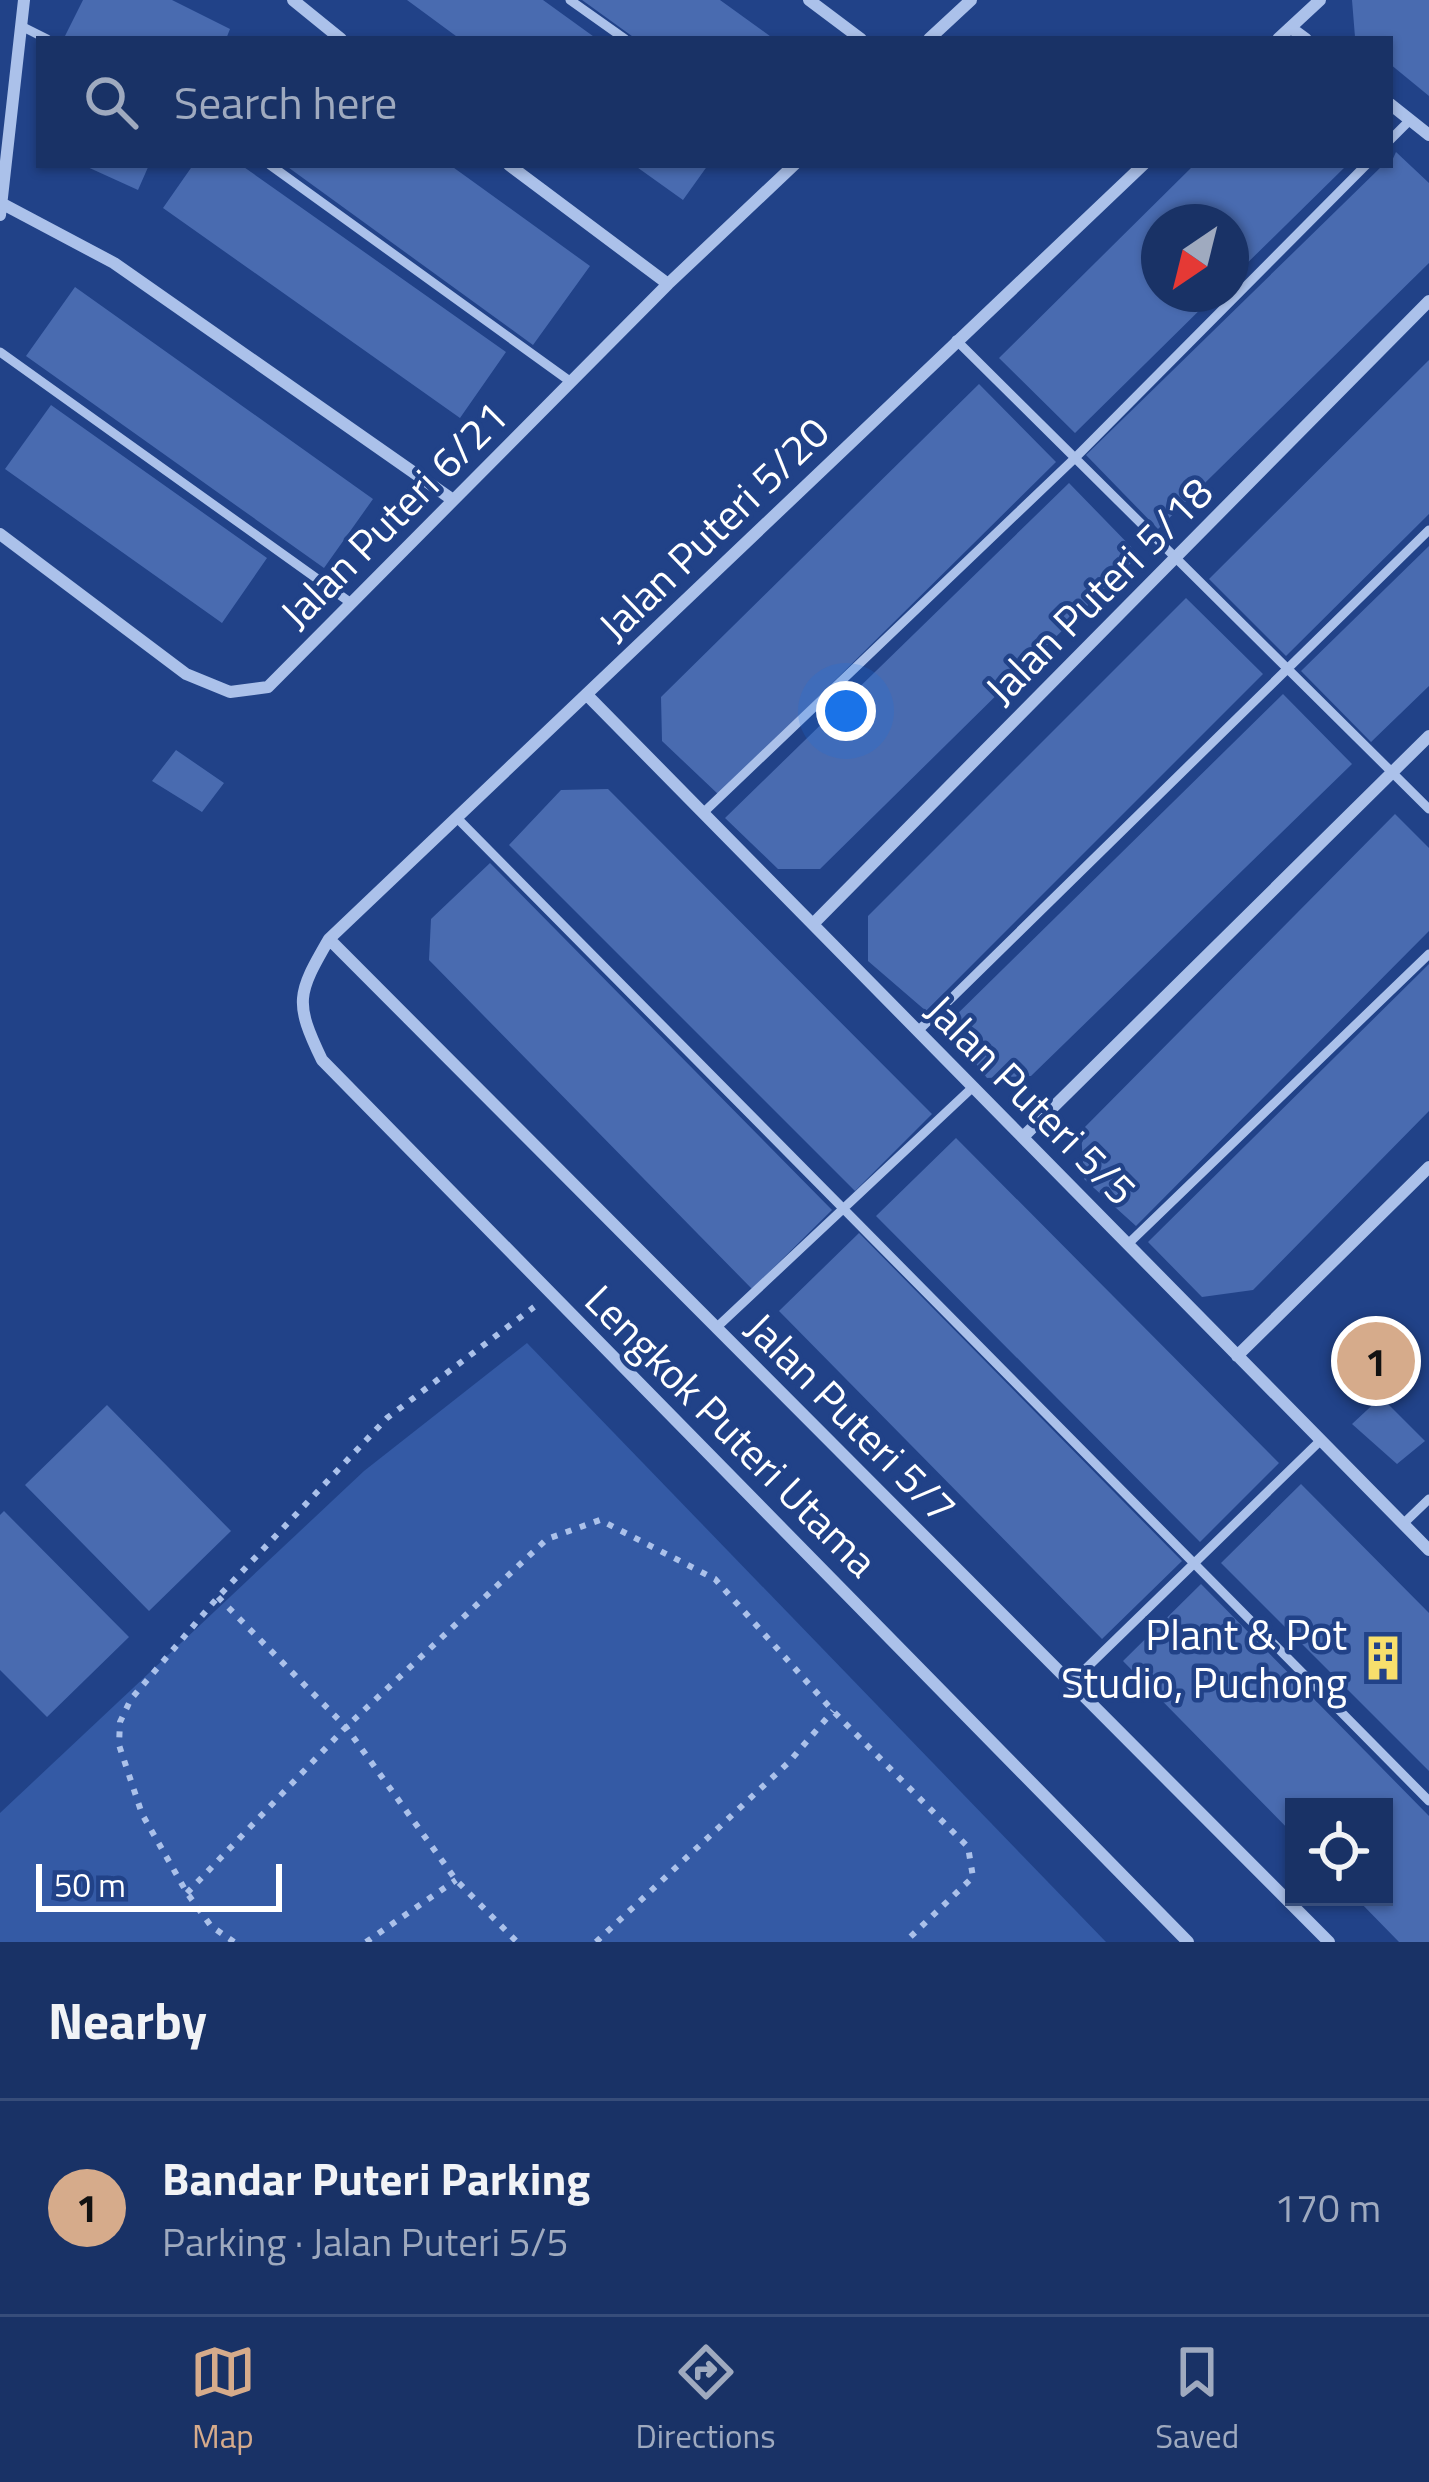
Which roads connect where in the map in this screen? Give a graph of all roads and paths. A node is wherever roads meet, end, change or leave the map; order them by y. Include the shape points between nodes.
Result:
1 (24, 0) edge
2 (293, 0) edge
3 (570, 0) edge
4 (809, 0) edge
5 (971, 0) edge
6 (1320, 0) edge
7 (21, 26) junction
8 (1291, 28) junction
9 (41, 36) edge
10 (337, 36) edge
11 (621, 36) edge
12 (858, 36) edge
13 (932, 36) edge
14 (1282, 36) edge
15 (1302, 36) edge
16 (1393, 106) edge
17 (1410, 120) junction
18 (1429, 135) edge
19 (1393, 137) edge
20 (274, 168) edge
21 (513, 168) edge
22 (791, 168) edge
23 (1140, 168) edge
24 (1363, 168) edge
25 (2, 203) edge
26 (0, 215) edge
27 (668, 284) junction
28 (1429, 301) edge
29 (956, 339) junction
30 (0, 352) edge
31 (571, 382) junction
32 (1075, 458) junction
33 (453, 500) junction
34 (1429, 530) edge
35 (0, 534) edge
36 (1176, 558) junction
37 (351, 603) junction
38 (1287, 669) junction
39 (587, 695) junction
40 (1429, 736) edge
41 (1392, 773) junction
42 (1429, 809) edge
43 (703, 813) junction
44 (457, 818) junction
45 (813, 925) junction
46 (329, 939) junction
47 (1429, 953) edge
48 (918, 1031) junction
49 (973, 1087) junction
50 (1023, 1137) junction
51 (1429, 1167) edge
52 (843, 1209) junction
53 (1127, 1244) junction
54 (551, 1294) junction
55 (716, 1328) junction
56 (1238, 1356) junction
57 (1321, 1440) junction
58 (1429, 1499) edge
59 (1403, 1524) junction
60 (1429, 1550) edge
61 (1194, 1563) junction
62 (218, 1597) junction
63 (1072, 1683) junction
64 (832, 1711) junction
65 (346, 1727) junction
66 (1429, 1801) edge
67 (456, 1880) junction
68 (187, 1893) junction
69 (234, 1942) edge
70 (366, 1942) edge
71 (517, 1942) edge
72 (596, 1942) edge
73 (905, 1942) edge
74 (1189, 1942) edge
75 (1329, 1942) edge

1 - 7 street
2 - 10 street
3 - 11 lane
4 - 12 street
5 - 13 street
6 - 8 street
7 - 9 lane
7 - 25 street
8 - 14 street
8 - 15 street
16 - 17 street
17 - 18 street
17 - 19 lane
20 - 31 lane
21 - 27 street
22 - 27 street, Jalan Puteri 6/21
23 - 29 street, Jalan Puteri 5/20
24 - 32 lane
25 - 26 street
25 - 33 street via 114,263
27 - 31 street, Jalan Puteri 6/21
28 - 36 street, Jalan Puteri 5/18
29 - 32 lane
29 - 39 street, Jalan Puteri 5/20
30 - 37 lane
31 - 33 street, Jalan Puteri 6/21
32 - 36 lane
32 - 43 lane
33 - 37 street, Jalan Puteri 6/21
34 - 38 lane
35 - 37 street, Jalan Puteri 6/21 via 186,674 230,692 268,687
36 - 38 lane
36 - 45 street, Jalan Puteri 5/18
38 - 41 lane
38 - 48 lane
39 - 43 street, Jalan Puteri 5/5
39 - 44 street, Jalan Puteri 5/20
40 - 41 street
41 - 42 lane
41 - 50 street
43 - 45 street, Jalan Puteri 5/5
44 - 46 street, Jalan Puteri 5/20
44 - 52 lane
45 - 48 street, Jalan Puteri 5/5
46 - 54 street, Lengkok Puteri Utama via 300,989 301,1016 322,1060
46 - 55 street, Jalan Puteri 5/7
47 - 53 lane
48 - 49 street, Jalan Puteri 5/5
49 - 50 street, Jalan Puteri 5/5
49 - 52 lane
50 - 53 street, Jalan Puteri 5/5
51 - 56 street
52 - 55 lane
52 - 61 lane
53 - 56 street, Jalan Puteri 5/5
54 - 62 path via 387,1418
54 - 74 street, Lengkok Puteri Utama
55 - 63 street, Jalan Puteri 5/7
56 - 57 street, Jalan Puteri 5/5
57 - 59 street, Jalan Puteri 5/5
57 - 61 lane
58 - 59 lane
59 - 60 street, Jalan Puteri 5/5
61 - 63 lane
61 - 66 lane
62 - 65 path
62 - 68 path via 120,1722 119,1744 142,1814
63 - 75 street, Jalan Puteri 5/7
64 - 65 path via 715,1579 601,1520 547,1540
64 - 72 path via 789,1762
64 - 73 path via 968,1846 973,1877
65 - 67 path
65 - 68 path
67 - 70 path
67 - 71 path
68 - 69 path

